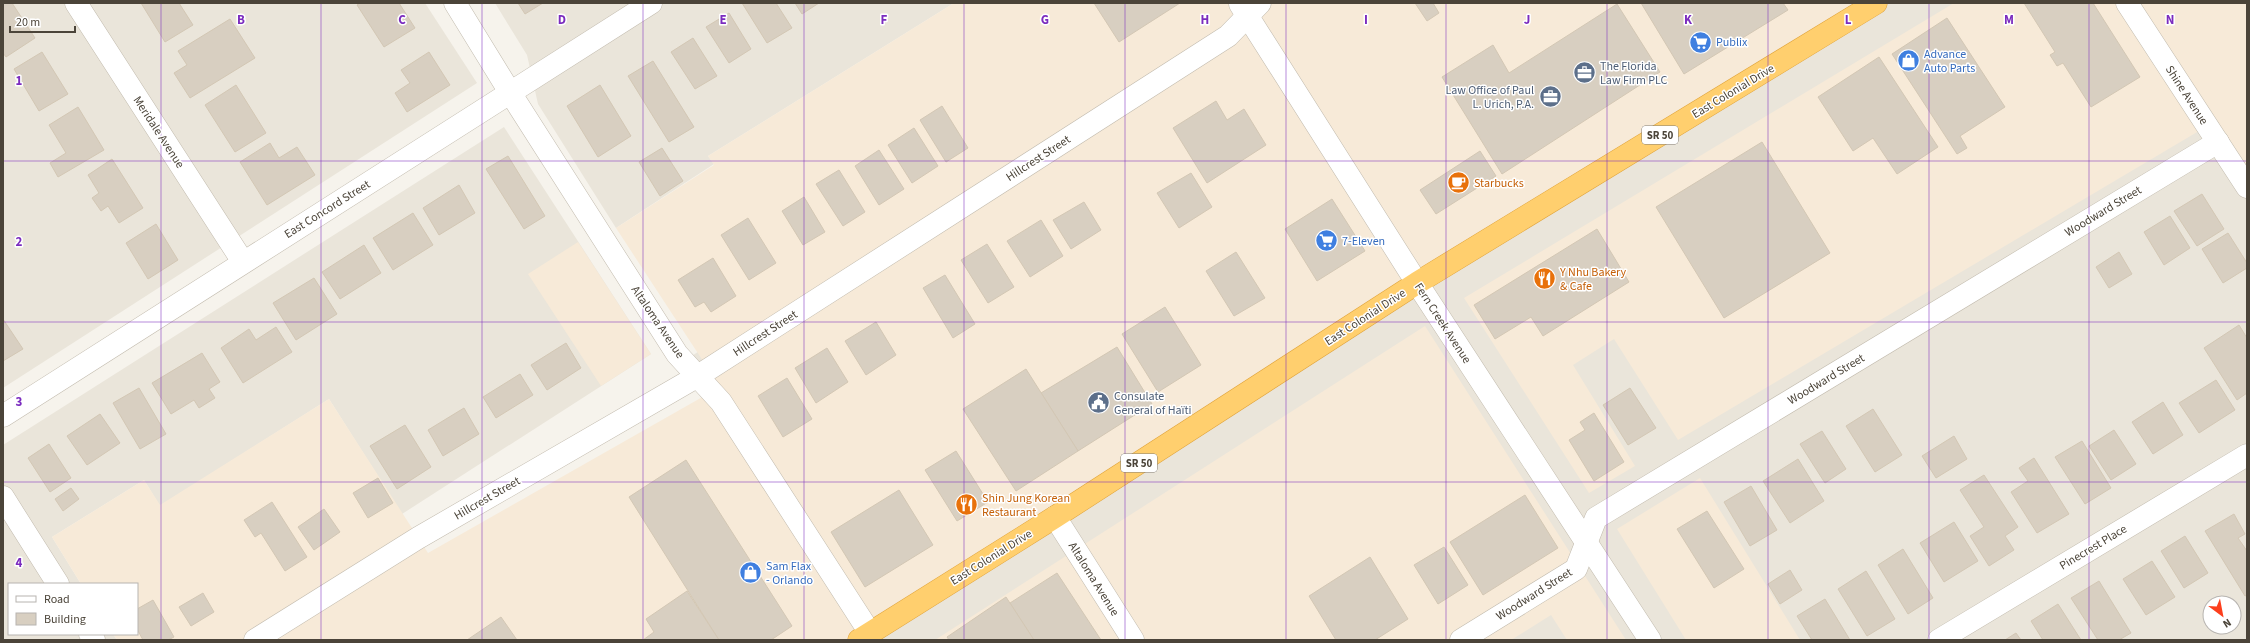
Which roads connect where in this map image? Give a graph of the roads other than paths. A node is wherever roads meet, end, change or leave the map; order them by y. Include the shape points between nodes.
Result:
1 (76, 3) edge
2 (455, 3) edge
3 (651, 3) edge
4 (1876, 3) edge
5 (2127, 3) edge
6 (1249, 7) edge
7 (511, 94) junction
8 (2218, 142) junction
9 (2247, 187) edge
10 (243, 262) junction
11 (1417, 283) junction
12 (698, 376) junction
13 (3, 416) edge
14 (2247, 455) edge
15 (3, 497) edge
16 (1055, 517) junction
17 (1586, 543) junction
18 (57, 583) edge
19 (865, 637) edge
20 (255, 640) edge
21 (1133, 640) edge
22 (1461, 640) edge
23 (1650, 640) edge
24 (1938, 640) edge

1 - 10 street, Meridale Avenue
2 - 7 street, Altaloma Avenue
3 - 7 street, East Concord Street
4 - 11 highway, East Colonial Drive / SR 50
5 - 8 street, Shine Avenue
6 - 11 street, Fern Creek Avenue
6 - 12 street, Hillcrest Street via 1228,36
7 - 10 street, East Concord Street
7 - 12 street, Altaloma Avenue via 677,354
8 - 9 street, Shine Avenue
8 - 17 street, Woodward Street via 1596,518
10 - 13 street, East Concord Street
11 - 16 highway, East Colonial Drive / SR 50
11 - 17 street, Fern Creek Avenue
12 - 19 street, Altaloma Avenue via 721,402
12 - 20 street, Hillcrest Street via 418,538
14 - 24 street, Pinecrest Place
15 - 18 street
16 - 19 highway, East Colonial Drive / SR 50
16 - 21 street, Altaloma Avenue
17 - 22 street, Woodward Street via 1576,569
17 - 23 street, Fern Creek Avenue

